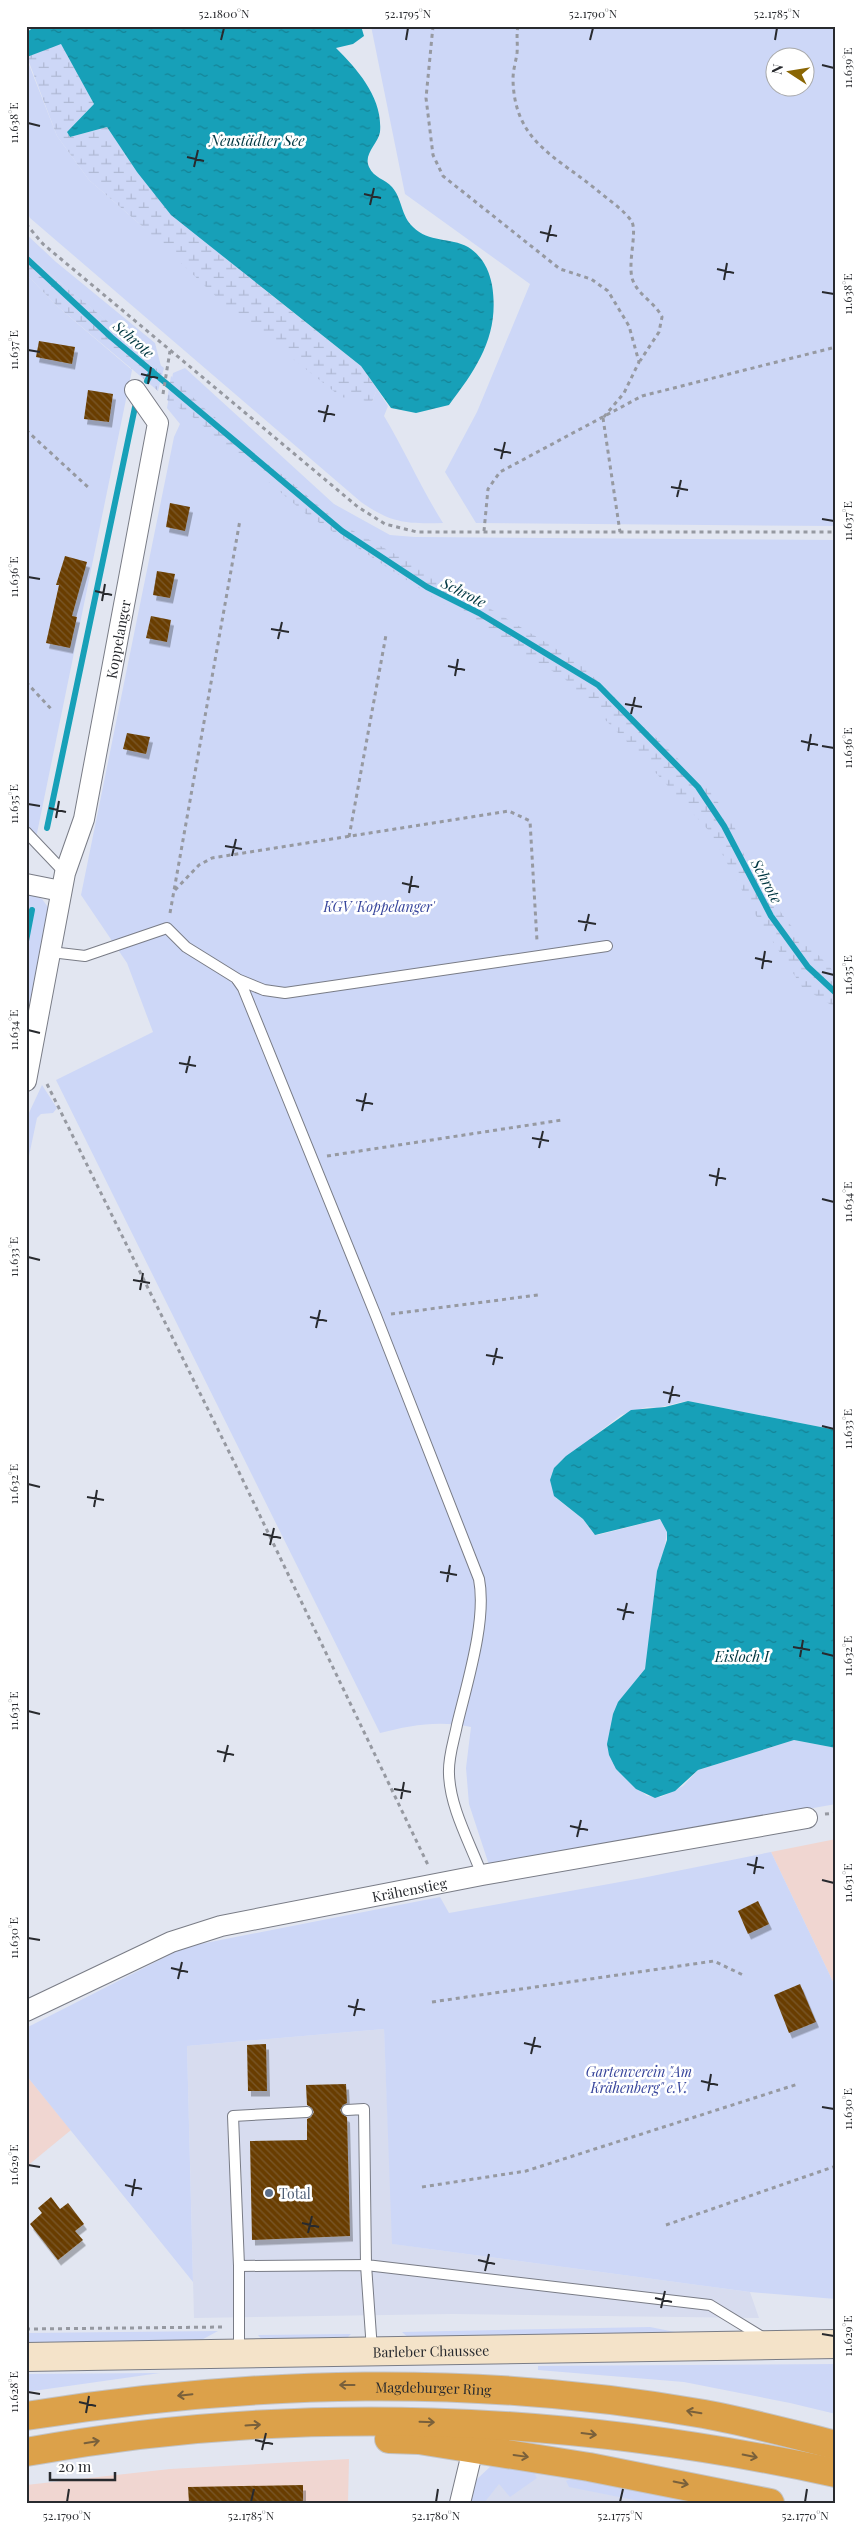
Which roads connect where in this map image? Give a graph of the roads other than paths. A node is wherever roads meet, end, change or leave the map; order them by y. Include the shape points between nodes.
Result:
1 (135, 390) dead end
2 (26, 832) edge
3 (63, 882) junction
4 (26, 884) edge
5 (607, 946) dead end
6 (51, 952) junction
7 (236, 978) junction
8 (26, 1081) edge
9 (808, 1818) dead end
10 (482, 1875) junction
11 (26, 2011) edge
12 (347, 2110) dead end
13 (307, 2112) dead end
14 (366, 2265) junction
15 (239, 2266) junction
16 (836, 2344) edge
17 (776, 2345) junction
18 (372, 2352) junction
19 (239, 2353) junction
20 (26, 2357) edge
21 (26, 2416) edge
22 (344, 2421) junction
23 (827, 2438) edge
24 (473, 2449) junction
25 (26, 2452) edge
26 (836, 2473) edge
27 (460, 2503) edge
28 (770, 2503) edge

1 - 3 street, Koppelanger via 158,423 84,819
2 - 3 lane
3 - 4 street
3 - 6 street, Koppelanger
5 - 7 lane via 285,992 264,990
6 - 7 lane via 85,956 166,928 186,947
6 - 8 street, Koppelanger
7 - 10 lane via 243,988 376,1316 480,1587 478,1630 449,1773 453,1798
9 - 10 street, Krähenstieg
10 - 11 street, Krähenstieg via 201,1931
12 - 14 lane via 364,2109
13 - 15 lane via 233,2116
14 - 15 lane
14 - 17 lane via 710,2305
14 - 18 lane
15 - 19 lane
16 - 17 street, Barleber Chaussee
17 - 18 street, Barleber Chaussee
18 - 19 street, Barleber Chaussee
19 - 20 street, Barleber Chaussee
23 -> 21 highway, Magdeburger Ring via 642,2404 535,2392 413,2386 336,2385 217,2391
22 - 24 highway via 378,2438
25 -> 22 highway via 193,2429
22 -> 26 highway via 547,2428 743,2455
24 - 27 street
24 -> 28 highway via 661,2479

